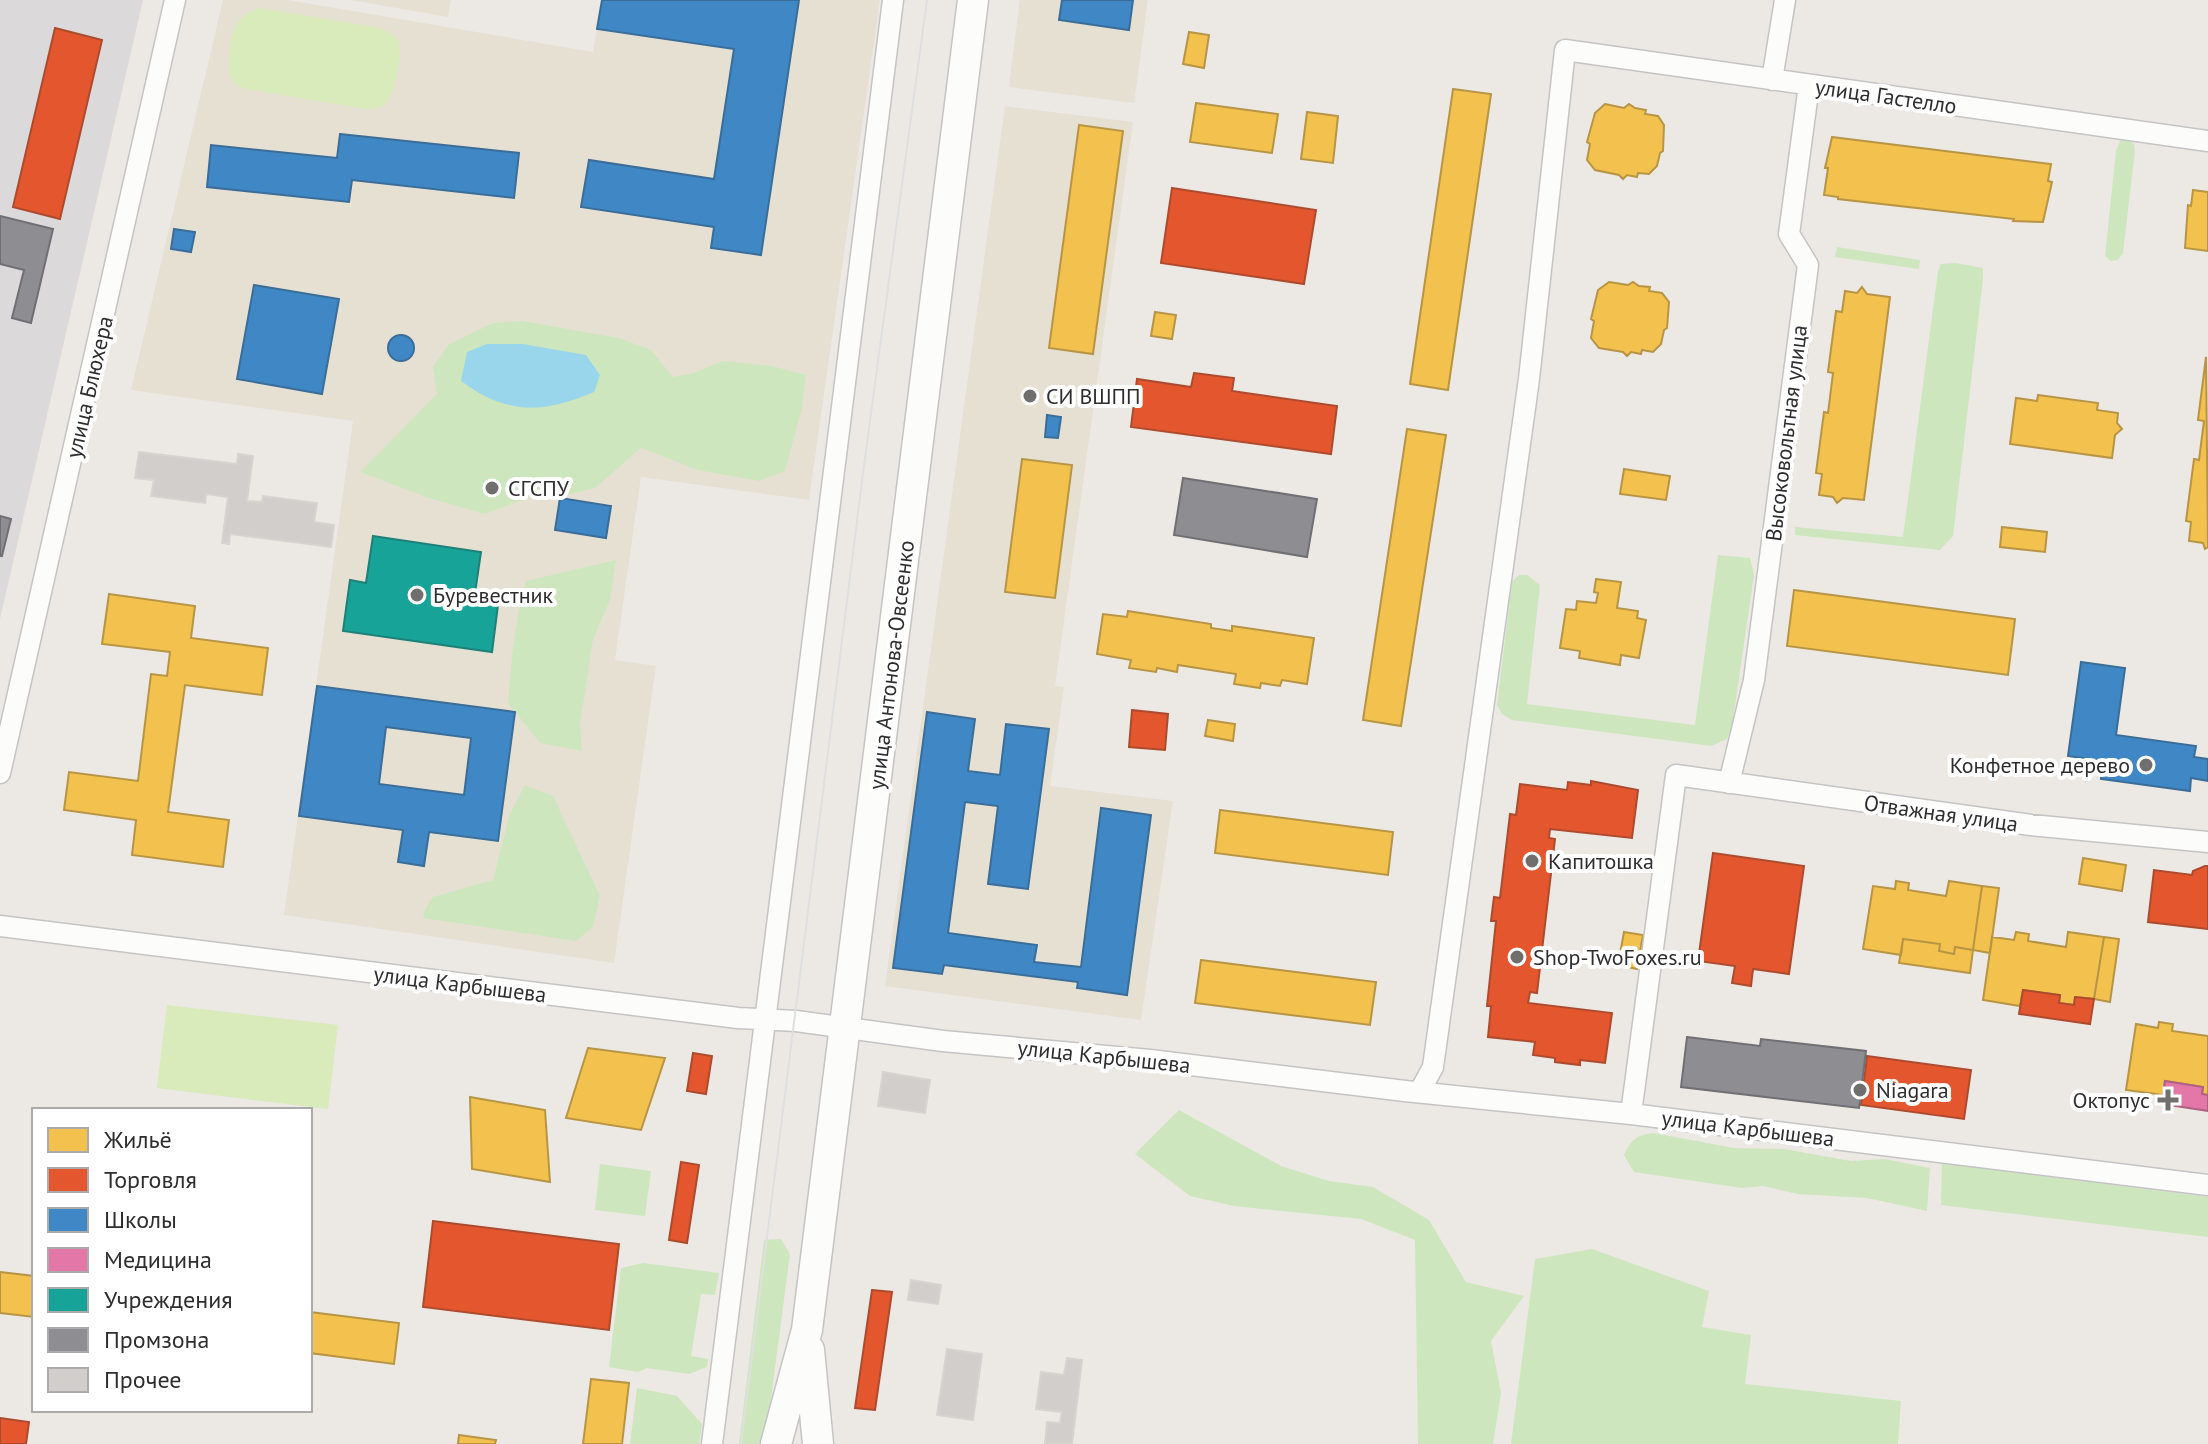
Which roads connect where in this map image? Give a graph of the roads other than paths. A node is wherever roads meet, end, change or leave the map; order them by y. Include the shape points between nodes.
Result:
1 (175, 0) edge
2 (893, 0) edge
3 (973, 0) edge
4 (1785, 0) edge
5 (1772, 80) junction
6 (1809, 85) junction
7 (2208, 141) edge
8 (0, 773) edge
9 (1729, 783) junction
10 (2208, 842) edge
11 (0, 926) edge
12 (765, 1021) junction
13 (844, 1028) junction
14 (1420, 1091) junction
15 (1631, 1114) junction
16 (2208, 1185) edge
17 (807, 1330) junction
18 (712, 1444) edge
19 (776, 1444) edge
20 (818, 1444) edge

1 - 8 street, улица Блюхера
2 - 12 street
3 - 13 main road, улица Антонова-Овсеенко
4 - 5 street
5 - 6 street, улица Гастелло
5 - 14 street, улица Гастелло via 1565,50 1529,379 1482,727 1433,1067
6 - 7 street, улица Гастелло
6 - 9 street, Высоковольтная улица via 1789,234 1808,265 1754,680
9 - 10 street, Отважная улица via 2031,825
9 - 15 street, Отважная улица via 1676,775
11 - 12 street, улица Карбышева
12 - 13 street, улица Карбышева
12 - 18 street
13 - 14 street, улица Карбышева
13 - 17 main road, улица Антонова-Овсеенко
14 - 15 street, улица Карбышева
15 - 16 street, улица Карбышева
17 - 19 main road, улица Антонова-Овсеенко
17 - 20 main road, улица Антонова-Овсеенко

